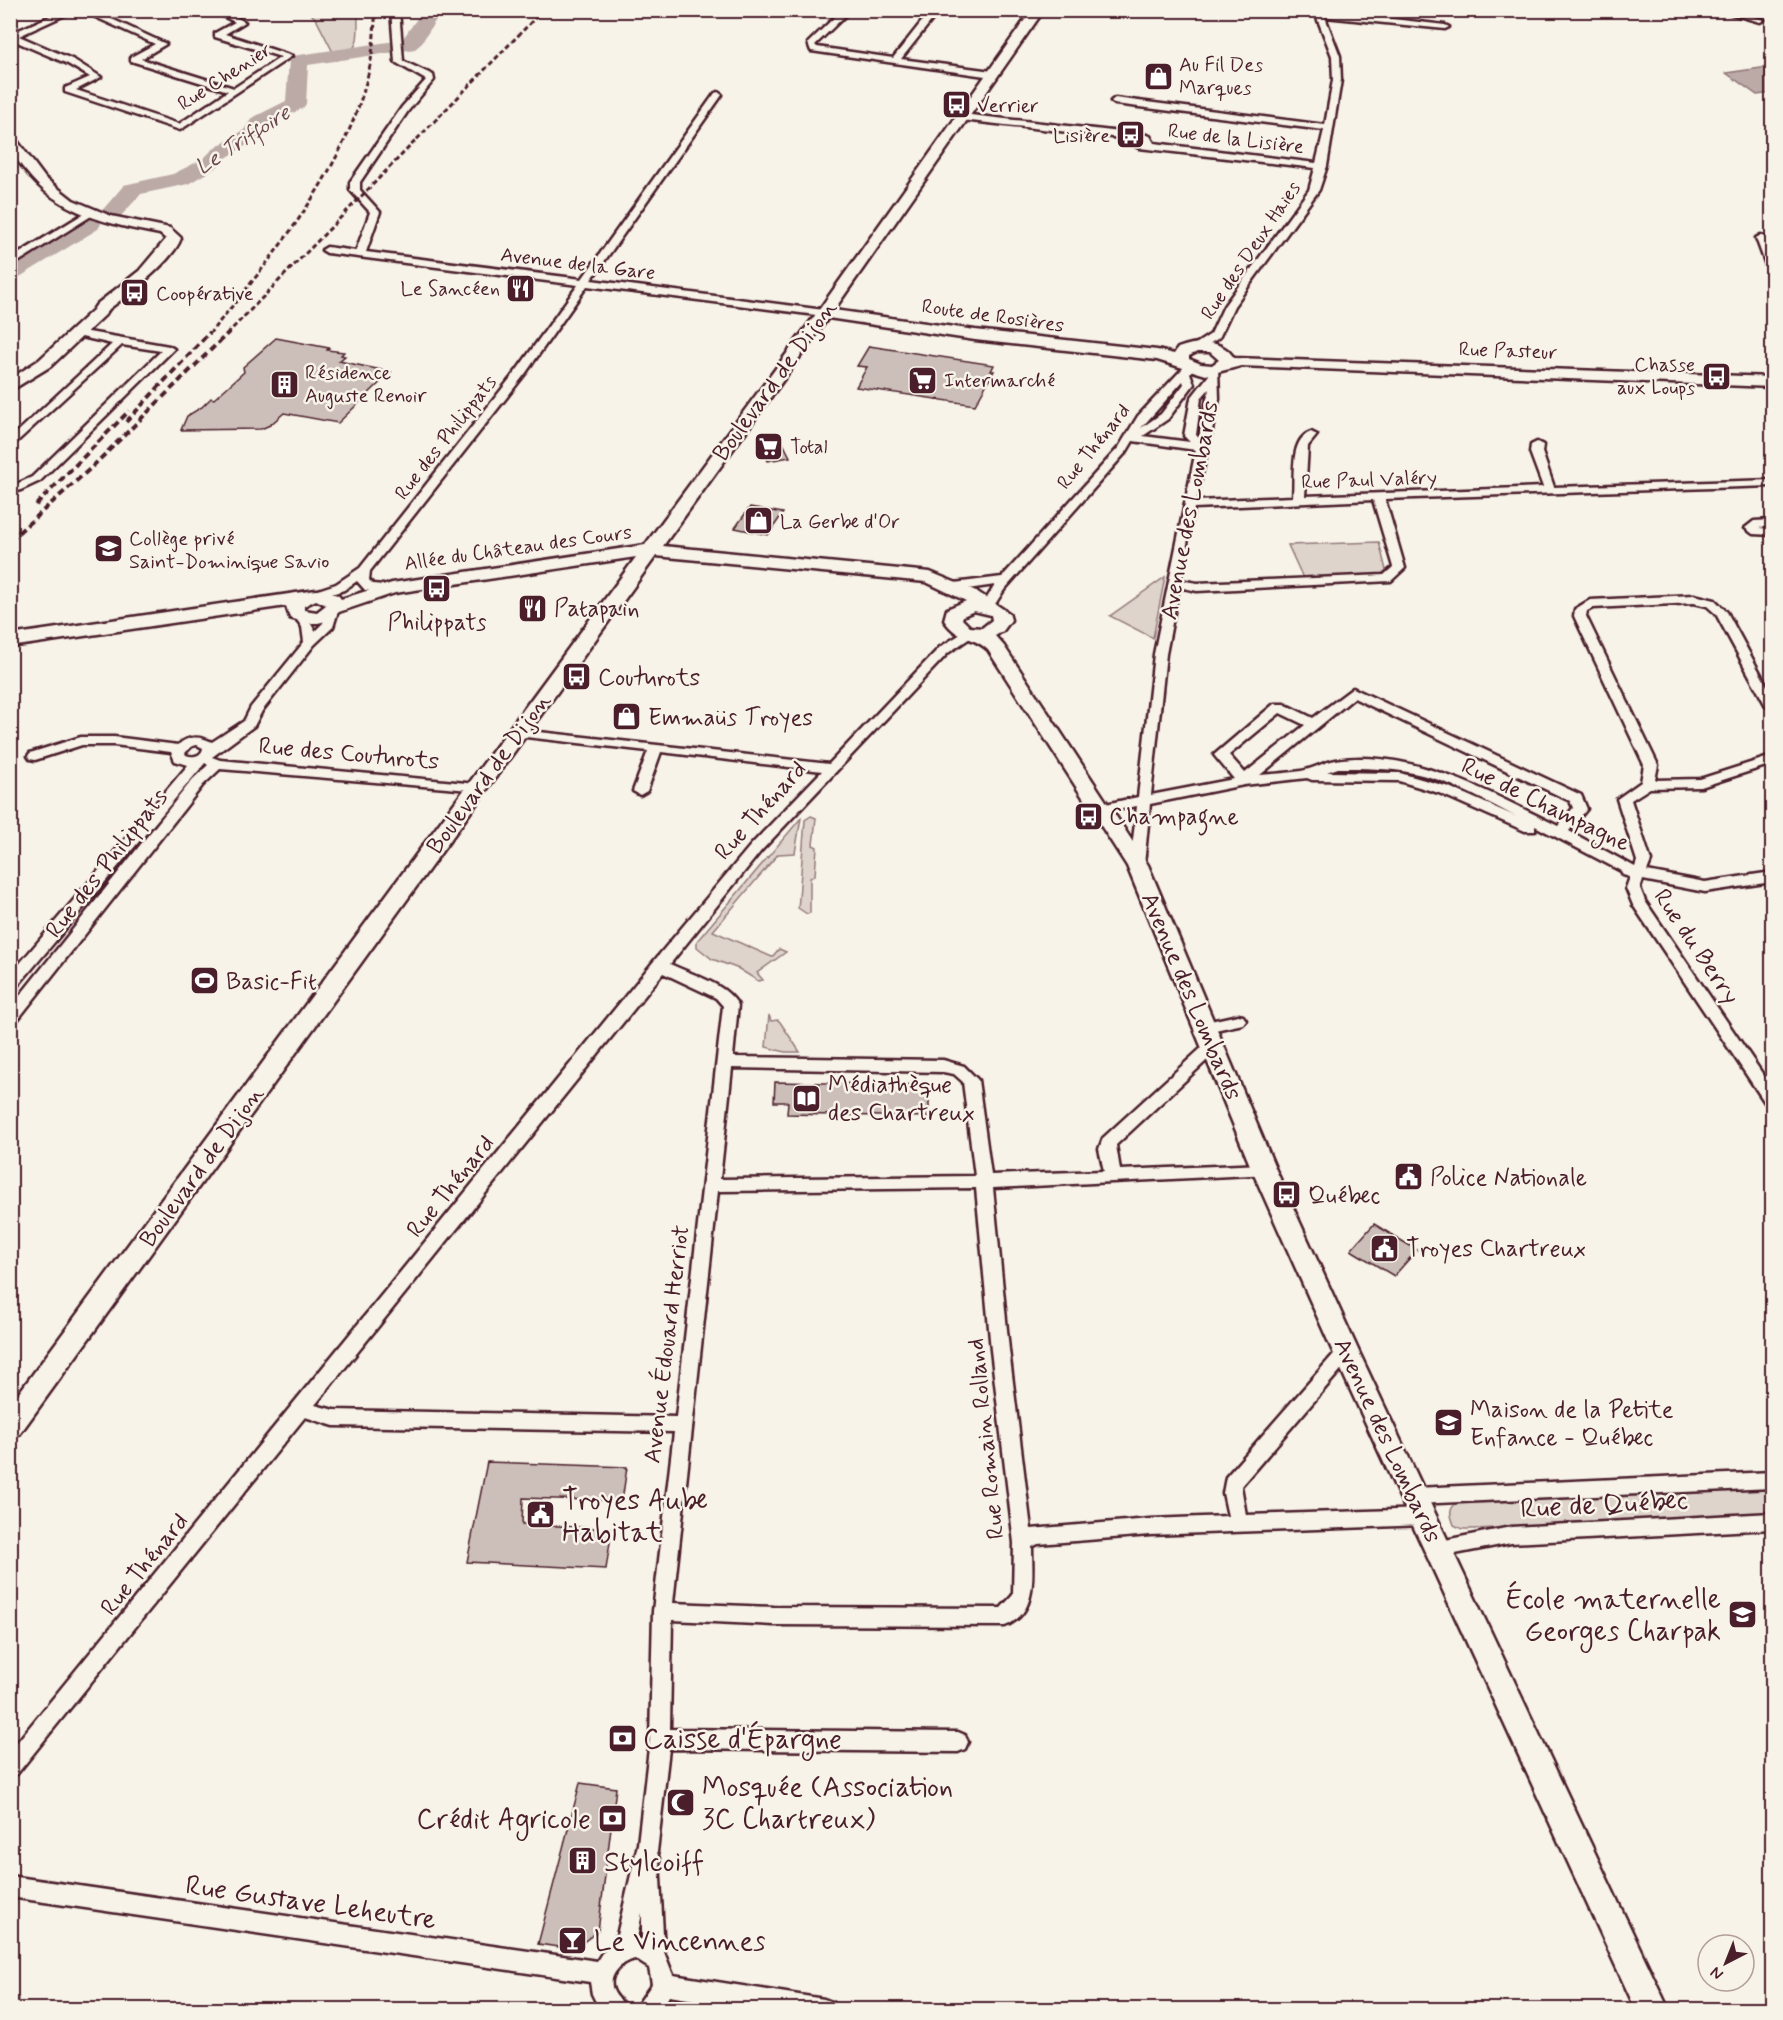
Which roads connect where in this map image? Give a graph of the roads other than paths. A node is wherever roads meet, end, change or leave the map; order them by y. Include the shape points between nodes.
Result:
1 (72, 10) edge
2 (84, 10) edge
3 (214, 10) edge
4 (395, 10) edge
5 (847, 10) edge
6 (936, 10) edge
7 (1038, 10) edge
8 (1722, 10) edge
9 (1318, 12) edge
10 (1760, 20) dead end
11 (1445, 27) dead end
12 (13, 34) edge
13 (896, 60) junction
14 (992, 74) junction
15 (236, 91) junction
16 (718, 95) dead end
17 (1115, 101) dead end
18 (962, 117) junction
19 (1329, 128) junction
20 (12, 147) edge
21 (1322, 166) junction
22 (91, 213) junction
23 (1761, 238) dead end
24 (327, 250) dead end
25 (360, 254) junction
26 (10, 264) edge
27 (1773, 268) edge
28 (586, 282) junction
29 (824, 313) junction
30 (77, 333) junction
31 (120, 342) junction
32 (1218, 358) junction
33 (1187, 360) junction
34 (45, 363) junction
35 (1773, 382) edge
36 (10, 386) edge
37 (10, 393) edge
38 (1311, 435) dead end
39 (1130, 437) junction
40 (10, 445) edge
41 (1537, 445) dead end
42 (1202, 447) junction
43 (1773, 483) edge
44 (1550, 490) junction
45 (10, 492) edge
46 (1378, 496) junction
47 (1299, 500) junction
48 (1189, 505) junction
49 (1773, 522) edge
50 (1773, 532) edge
51 (649, 550) junction
52 (364, 571) junction
53 (1006, 580) junction
54 (1174, 582) junction
55 (949, 584) junction
56 (386, 588) junction
57 (316, 605) junction
58 (985, 605) junction
59 (961, 608) junction
60 (971, 637) junction
61 (10, 641) edge
62 (310, 642) junction
63 (10, 652) edge
64 (1773, 706) edge
65 (1314, 724) junction
66 (517, 732) junction
67 (656, 748) junction
68 (180, 753) junction
69 (206, 754) junction
70 (35, 756) dead end
71 (1773, 760) edge
72 (830, 768) junction
73 (1303, 775) junction
74 (1244, 781) junction
75 (1647, 784) junction
76 (477, 788) junction
77 (640, 791) dead end
78 (1144, 800) junction
79 (158, 807) junction
80 (1101, 809) junction
81 (1560, 832) junction
82 (1137, 866) junction
83 (1637, 874) junction
84 (1773, 877) edge
85 (659, 965) junction
86 (10, 985) edge
87 (10, 1019) edge
88 (1238, 1020) dead end
89 (1210, 1036) junction
90 (724, 1062) junction
91 (1773, 1100) edge
92 (1264, 1170) junction
93 (1113, 1176) junction
94 (984, 1182) junction
95 (710, 1185) junction
96 (1346, 1352) junction
97 (301, 1408) junction
98 (684, 1425) junction
99 (10, 1427) edge
100 (1773, 1480) edge
101 (1420, 1507) junction
102 (1773, 1521) edge
103 (1239, 1523) junction
104 (1023, 1543) junction
105 (1440, 1549) junction
106 (663, 1611) junction
107 (660, 1739) junction
108 (958, 1742) dead end
109 (10, 1767) edge
110 (648, 1844) junction
111 (10, 1886) edge
112 (624, 1951) junction
113 (653, 1955) junction
114 (603, 1973) junction
115 (663, 1985) junction
116 (613, 2009) edge
117 (645, 2010) edge
118 (824, 2010) edge
119 (1653, 2010) edge

1 - 12 street
2 - 15 street via 162,44 134,59
3 - 15 street, Rue Chenier via 241,22 218,35 288,56
4 - 25 street via 399,62 430,80 355,182 355,190 375,212
5 - 13 street via 811,45 814,49
6 - 13 street
7 - 14 street, Boulevard de Dijon
8 - 10 street
9 - 11 street
9 - 19 street, Rue des Deux Haies via 1336,57
12 - 15 street, Rue Chenier via 97,77 68,90 180,127
13 - 14 street
14 - 18 street, Boulevard de Dijon
16 - 28 street, Rue des Philippats
17 - 19 street
18 - 21 street, Rue de la Lisière via 1134,138 1134,144
18 - 29 street, Boulevard de Dijon
19 - 21 street, Rue des Deux Haies
20 - 22 street via 49,190
21 - 32 street, Rue des Deux Haies via 1314,190 1229,306
22 - 26 street
22 - 30 street via 165,231 174,243 154,273
23 - 27 street
24 - 25 street, Avenue de la Gare
25 - 28 street, Avenue de la Gare
28 - 29 street, Avenue de la Gare
28 - 52 street, Rue des Philippats via 521,372
29 - 33 street, Route de Rosières
29 - 51 street, Boulevard de Dijon
30 - 31 street
30 - 34 street
31 - 40 street
31 - 45 street via 169,350 36,479
32 - 33 street
32 - 33 street
32 - 35 street, Rue Pasteur
32 - 42 street, Avenue des Lombards via 1214,399
32 - 42 street via 1196,398 1190,436
33 - 39 street, Rue Thénard
33 - 39 street via 1189,384 1177,403 1155,427
34 - 36 street
34 - 37 street via 44,369
38 - 47 street via 1302,445
39 - 42 street
39 - 53 street, Rue Thénard via 1124,449
41 - 44 street
42 - 48 street, Avenue des Lombards
43 - 44 street, Rue Paul Valéry
44 - 46 street, Rue Paul Valéry
46 - 47 street, Rue Paul Valéry
46 - 54 street via 1399,568 1387,579 1197,587
47 - 48 street, Rue Paul Valéry
48 - 54 street, Avenue des Lombards
49 - 50 street via 1752,524 1751,528
51 - 55 street, Allée du Château des Cours via 930,577
51 - 56 street, Allée du Château des Cours
51 - 66 street, Boulevard de Dijon
52 - 56 street, Allée du Château des Cours via 363,581 369,587
52 - 57 street, Rue des Philippats
53 - 55 street
53 - 58 street, Rue Thénard
54 - 78 street, Avenue des Lombards via 1160,654
55 - 58 street, Allée du Château des Cours
55 - 59 street
56 - 57 street, Allée du Château des Cours
57 - 61 street, Allée du Château des Cours
57 - 62 street via 308,627
57 - 62 street, Rue des Philippats via 329,624
57 - 63 street, Allée du Château des Cours
58 - 59 street
58 - 60 street, Avenue des Lombards via 1002,616 1002,622
59 - 60 street via 954,613 953,620
60 - 72 street, Rue Thénard
60 - 80 street, Avenue des Lombards
62 - 69 street, Rue des Philippats via 249,723
64 - 75 street via 1721,612 1711,603 1694,599 1590,604 1581,609 1580,616 1651,765
65 - 74 street
65 - 74 street via 1279,707 1221,755
65 - 81 street via 1353,692 1576,798 1580,809
66 - 67 street
66 - 76 street, Boulevard de Dijon
67 - 72 street
67 - 77 street
68 - 69 street, Rue des Couturots via 185,760
68 - 69 street via 188,743
68 - 70 street, Rue des Couturots via 114,741 81,741
68 - 79 street via 178,774
69 - 76 street, Rue des Couturots
69 - 79 street
69 - 87 street, Rue des Philippats via 198,782
71 - 75 street via 1701,783
72 - 85 street, Rue Thénard via 756,848
73 - 74 street, Rue de Champagne
73 - 81 street, Rue de Champagne via 1338,764 1415,769 1449,779
73 - 83 street, Rue de Champagne via 1400,777 1492,810 1613,869
74 - 78 street, Rue de Champagne
75 - 83 street, Rue du Berry via 1624,799 1644,861
76 - 99 street, Boulevard de Dijon
78 - 80 street, Rue de Champagne
78 - 82 street, Avenue des Lombards
79 - 86 street
80 - 82 street, Avenue des Lombards
81 - 83 street, Rue de Champagne
82 - 89 street, Avenue des Lombards
83 - 84 street via 1705,887
83 - 91 street, Rue du Berry via 1633,888 1638,902
85 - 90 street, Avenue Édouard Herriot via 721,993 731,1005
85 - 97 street, Rue Thénard
88 - 89 street
89 - 92 street, Avenue des Lombards
89 - 93 street via 1109,1142
90 - 94 street, Rue Romain Rolland via 943,1066 959,1070 970,1080
90 - 95 street, Avenue Édouard Herriot
92 - 93 street
92 - 96 street, Avenue des Lombards
93 - 94 street
94 - 95 street
94 - 104 street, Rue Romain Rolland
95 - 98 street, Avenue Édouard Herriot
96 - 101 street, Avenue des Lombards
96 - 103 street via 1232,1483
97 - 98 street via 334,1418
97 - 109 street, Rue Thénard
98 - 106 street, Avenue Édouard Herriot
100 - 101 street, Rue de Québec
101 - 103 street, Rue de Québec
101 - 105 street, Avenue des Lombards
102 - 105 street, Rue de Québec via 1511,1535
103 - 104 street, Rue de Québec via 1035,1536
104 - 106 street, Rue Romain Rolland via 1022,1598 1005,1617 774,1616
105 - 119 street, Avenue des Lombards
106 - 107 street, Avenue Édouard Herriot
107 - 108 street
107 - 110 street, Avenue Édouard Herriot
110 - 112 street, Avenue Édouard Herriot
110 - 113 street, Avenue Édouard Herriot
111 - 114 street, Rue Gustave Leheutre
112 - 113 street via 634,1949
112 - 114 street via 615,1956
113 - 115 street, Avenue Édouard Herriot via 662,1968
114 - 116 street via 602,1992
115 - 117 street via 659,1996
115 - 118 street

